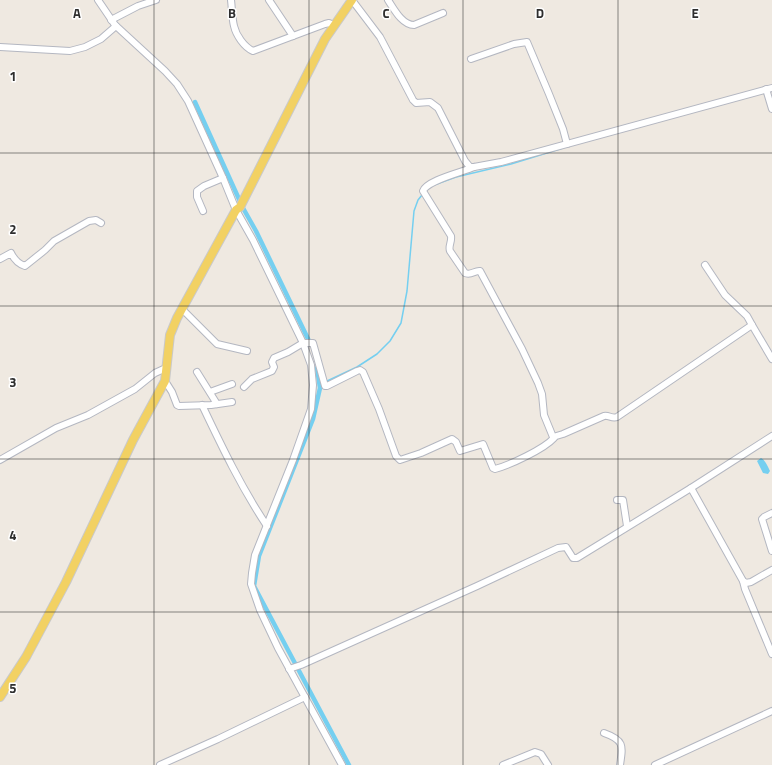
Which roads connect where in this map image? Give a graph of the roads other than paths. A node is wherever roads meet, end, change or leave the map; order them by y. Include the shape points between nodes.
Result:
1 (98, 0) edge
2 (156, 0) edge
3 (231, 0) edge
4 (269, 0) edge
5 (352, 0) edge
6 (388, 0) edge
7 (443, 13) dead end
8 (114, 21) junction
9 (334, 25) junction
10 (293, 36) junction
11 (0, 47) edge
12 (471, 58) dead end
13 (768, 91) edge
14 (772, 109) edge
15 (567, 144) junction
16 (474, 167) junction
17 (223, 178) junction
18 (240, 206) junction
19 (203, 211) dead end
20 (101, 223) dead end
21 (0, 260) edge
22 (705, 265) dead end
23 (182, 309) junction
24 (752, 325) junction
25 (308, 343) junction
26 (247, 351) dead end
27 (772, 359) edge
28 (166, 368) junction
29 (197, 372) dead end
30 (165, 381) junction
31 (232, 384) dead end
32 (244, 387) dead end
33 (210, 392) junction
34 (232, 402) dead end
35 (217, 404) junction
36 (202, 405) junction
37 (772, 436) edge
38 (554, 438) junction
39 (0, 460) edge
40 (691, 488) junction
41 (617, 500) dead end
42 (772, 513) edge
43 (267, 526) junction
44 (628, 526) junction
45 (772, 551) edge
46 (772, 570) edge
47 (743, 581) junction
48 (771, 651) edge
49 (295, 667) junction
50 (0, 697) edge
51 (305, 697) junction
52 (772, 711) edge
53 (604, 733) dead end
54 (160, 765) edge
55 (342, 765) edge
56 (503, 765) edge
57 (548, 765) edge
58 (620, 765) edge
59 (655, 765) edge

1 - 8 street
2 - 8 street via 138,6
3 - 10 street via 234,26 252,51
4 - 10 street
5 - 9 main road
5 - 16 street via 376,31 413,100 416,103 430,102 438,108 465,161 470,167
6 - 7 street via 403,21 409,25
8 - 11 street via 101,39 70,51
8 - 17 street via 177,84 188,101
9 - 10 street via 325,24
9 - 18 main road
12 - 15 street via 514,44 527,43
13 - 14 street
13 - 15 street
15 - 16 street
16 - 38 street via 437,180 425,187 424,193 450,233 450,251 465,273 480,271 507,319 538,383 544,415
17 - 18 street
17 - 19 street via 197,191
18 - 23 main road
18 - 25 street via 253,240
20 - 21 street via 96,220 89,221 54,241 25,266 14,259 11,253
22 - 24 street via 725,295 747,316
23 - 26 street via 217,344
23 - 28 main road via 170,335
24 - 27 street
24 - 38 street via 617,417 604,416
25 - 32 street via 274,358 272,371 252,379
25 - 38 street via 323,382 327,386 361,371 379,409 396,456 400,460 452,439 460,451 483,444 495,469 529,454
25 - 43 street via 313,373 311,409
28 - 30 main road
28 - 39 street via 155,373 135,389 88,415 56,428
29 - 33 street
30 - 36 street via 177,405
30 - 50 main road via 133,440 66,582 26,657
31 - 33 street
33 - 35 street
34 - 35 street
35 - 36 street
36 - 43 street via 236,476
37 - 40 street
40 - 44 street
40 - 47 street
41 - 44 street via 623,500
42 - 45 street via 762,519
43 - 49 street via 254,560 252,588 260,610
44 - 49 street via 577,558 573,558 566,546 558,548
46 - 47 street via 751,582
47 - 48 street
49 - 51 street
51 - 54 street
51 - 55 street
52 - 59 street
53 - 58 street via 621,743
56 - 57 street via 535,752 541,754

